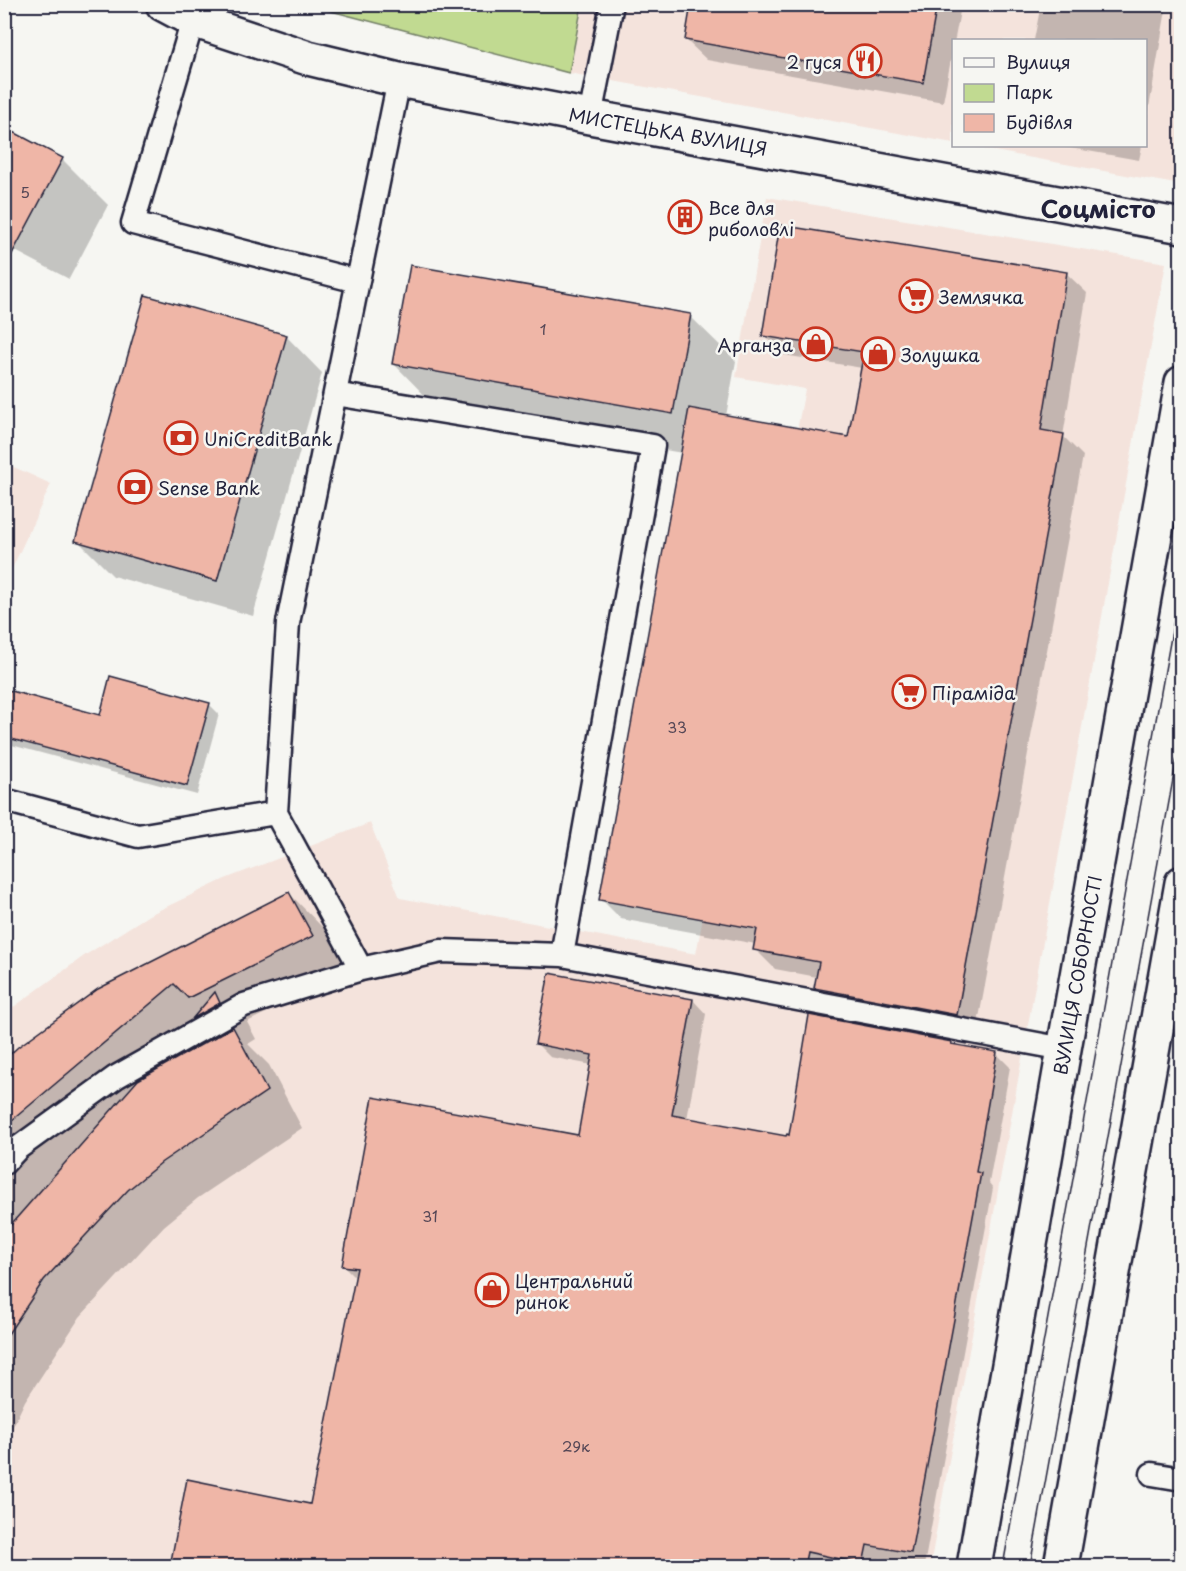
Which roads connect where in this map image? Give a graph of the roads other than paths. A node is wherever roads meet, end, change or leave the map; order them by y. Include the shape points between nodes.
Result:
1 (163, 4) edge
2 (612, 4) edge
3 (193, 20) junction
4 (399, 80) junction
5 (590, 117) junction
6 (1182, 226) edge
7 (357, 281) junction
8 (1182, 383) edge
9 (335, 394) junction
10 (5, 801) edge
11 (276, 813) junction
12 (1182, 883) edge
13 (562, 955) junction
14 (361, 969) junction
15 (1064, 1048) junction
16 (4, 1163) edge
17 (1152, 1474) dead end
18 (1182, 1479) edge
19 (974, 1566) edge
20 (1061, 1566) edge

1 - 3 main road, МИСТЕЦЬКА ВУЛИЦЯ
2 - 5 lane
3 - 4 main road, МИСТЕЦЬКА ВУЛИЦЯ via 308,58
3 - 7 lane via 134,223
4 - 5 main road, МИСТЕЦЬКА ВУЛИЦЯ
4 - 7 lane
5 - 6 main road, МИСТЕЦЬКА ВУЛИЦЯ
7 - 9 lane
8 - 15 main road, ВУЛИЦЯ СОБОРНОСТІ
9 - 11 lane via 288,623
9 - 13 lane via 653,446
10 - 11 lane via 138,836
11 - 14 lane
12 - 20 main road
13 - 14 lane via 441,951
13 - 15 lane
14 - 16 lane via 244,1005 116,1077 18,1148
15 - 19 main road, ВУЛИЦЯ СОБОРНОСТІ
17 - 18 lane

